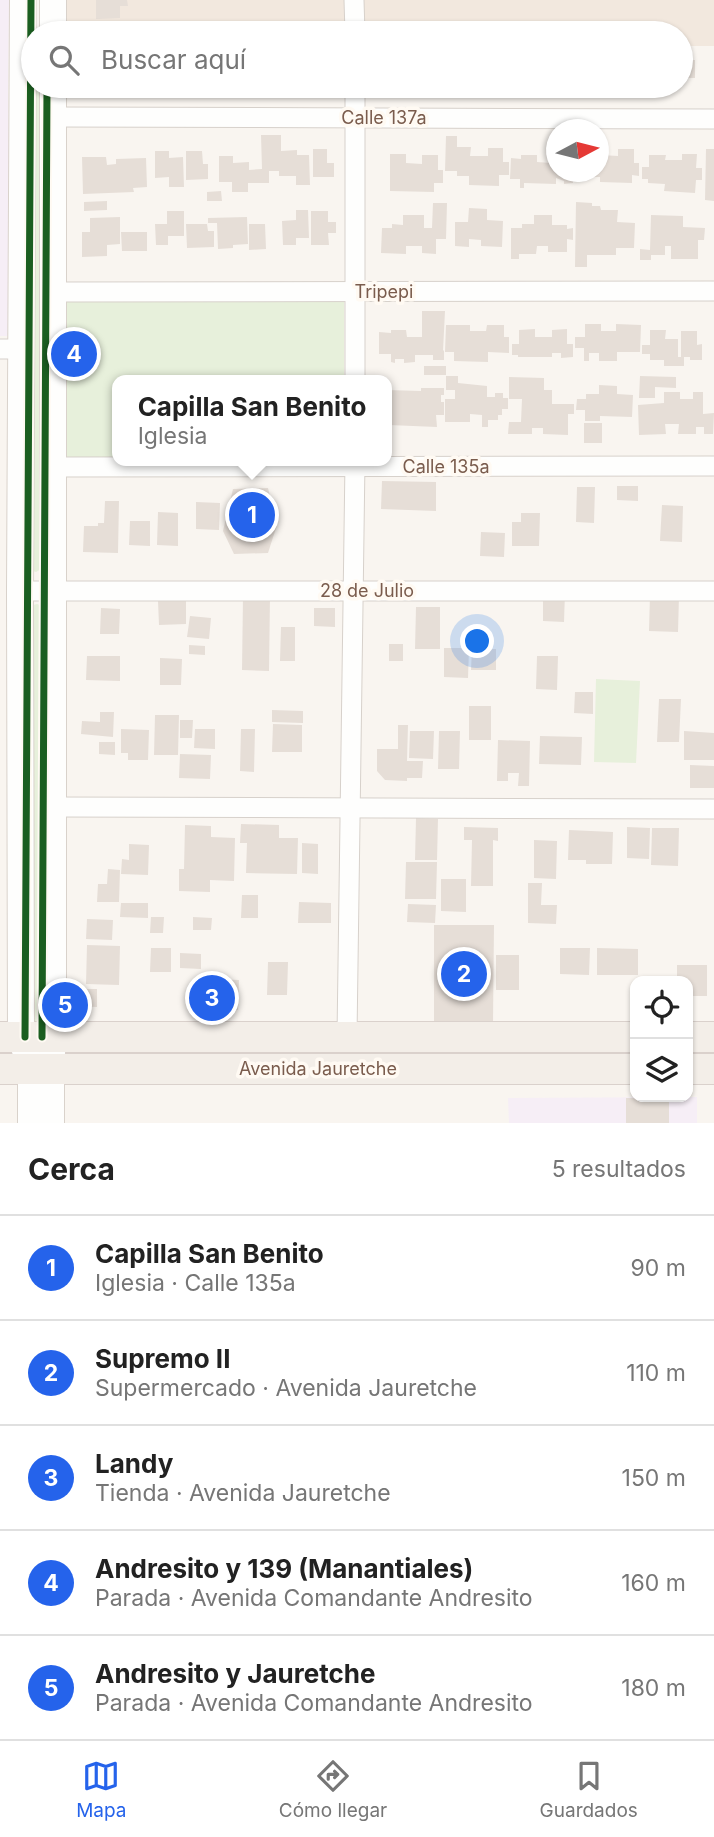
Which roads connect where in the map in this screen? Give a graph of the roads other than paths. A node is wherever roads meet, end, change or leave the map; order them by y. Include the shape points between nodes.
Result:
1 (23, 0) edge
2 (54, 0) edge
3 (355, 0) edge
4 (22, 21) edge
5 (53, 21) edge
6 (355, 21) edge
7 (21, 54) edge
8 (53, 98) edge
9 (355, 98) edge
10 (53, 117) junction
11 (355, 118) junction
12 (714, 119) edge
13 (714, 291) edge
14 (53, 292) junction
15 (355, 292) junction
16 (10, 349) edge
17 (355, 375) edge
18 (392, 464) edge
19 (154, 466) edge
20 (355, 466) edge
21 (714, 466) edge
22 (53, 467) junction
23 (20, 591) junction
24 (54, 591) junction
25 (354, 591) junction
26 (714, 591) edge
27 (54, 807) junction
28 (351, 808) junction
29 (714, 809) edge
30 (10, 1037) edge
31 (53, 1037) junction
32 (347, 1037) junction
33 (630, 1037) edge
34 (693, 1037) edge
35 (714, 1037) edge
36 (0, 1069) edge
37 (41, 1069) junction
38 (630, 1069) edge
39 (693, 1069) edge
40 (714, 1069) edge
41 (31, 1123) edge
42 (51, 1123) edge

1 - 4 main road
2 - 5 main road
3 - 6 street
7 - 16 main road
8 - 10 main road
9 - 11 street
10 - 11 street, Calle 137a
10 - 14 main road
11 - 12 street, Calle 137a
11 - 15 street
13 - 15 street, Tripepi
14 - 15 street, Tripepi
14 - 22 main road
15 - 17 street
16 - 23 main road
18 - 21 street, Calle 135a
19 - 22 street, Calle 135a
20 - 25 street
22 - 24 main road
23 - 24 street, 28 de Julio
23 - 30 main road
24 - 25 street, 28 de Julio
24 - 27 main road
25 - 26 street, 28 de Julio
25 - 28 street
27 - 28 street
27 - 31 main road
28 - 29 street
28 - 32 street
30 - 31 main road, Avenida Jauretche
30 - 37 main road
31 - 32 main road, Avenida Jauretche
31 - 37 main road
32 - 33 main road, Avenida Jauretche
34 - 35 main road
36 - 37 main road, Avenida Jauretche
37 - 38 main road, Avenida Jauretche
37 - 41 main road
37 - 42 main road
39 - 40 main road

